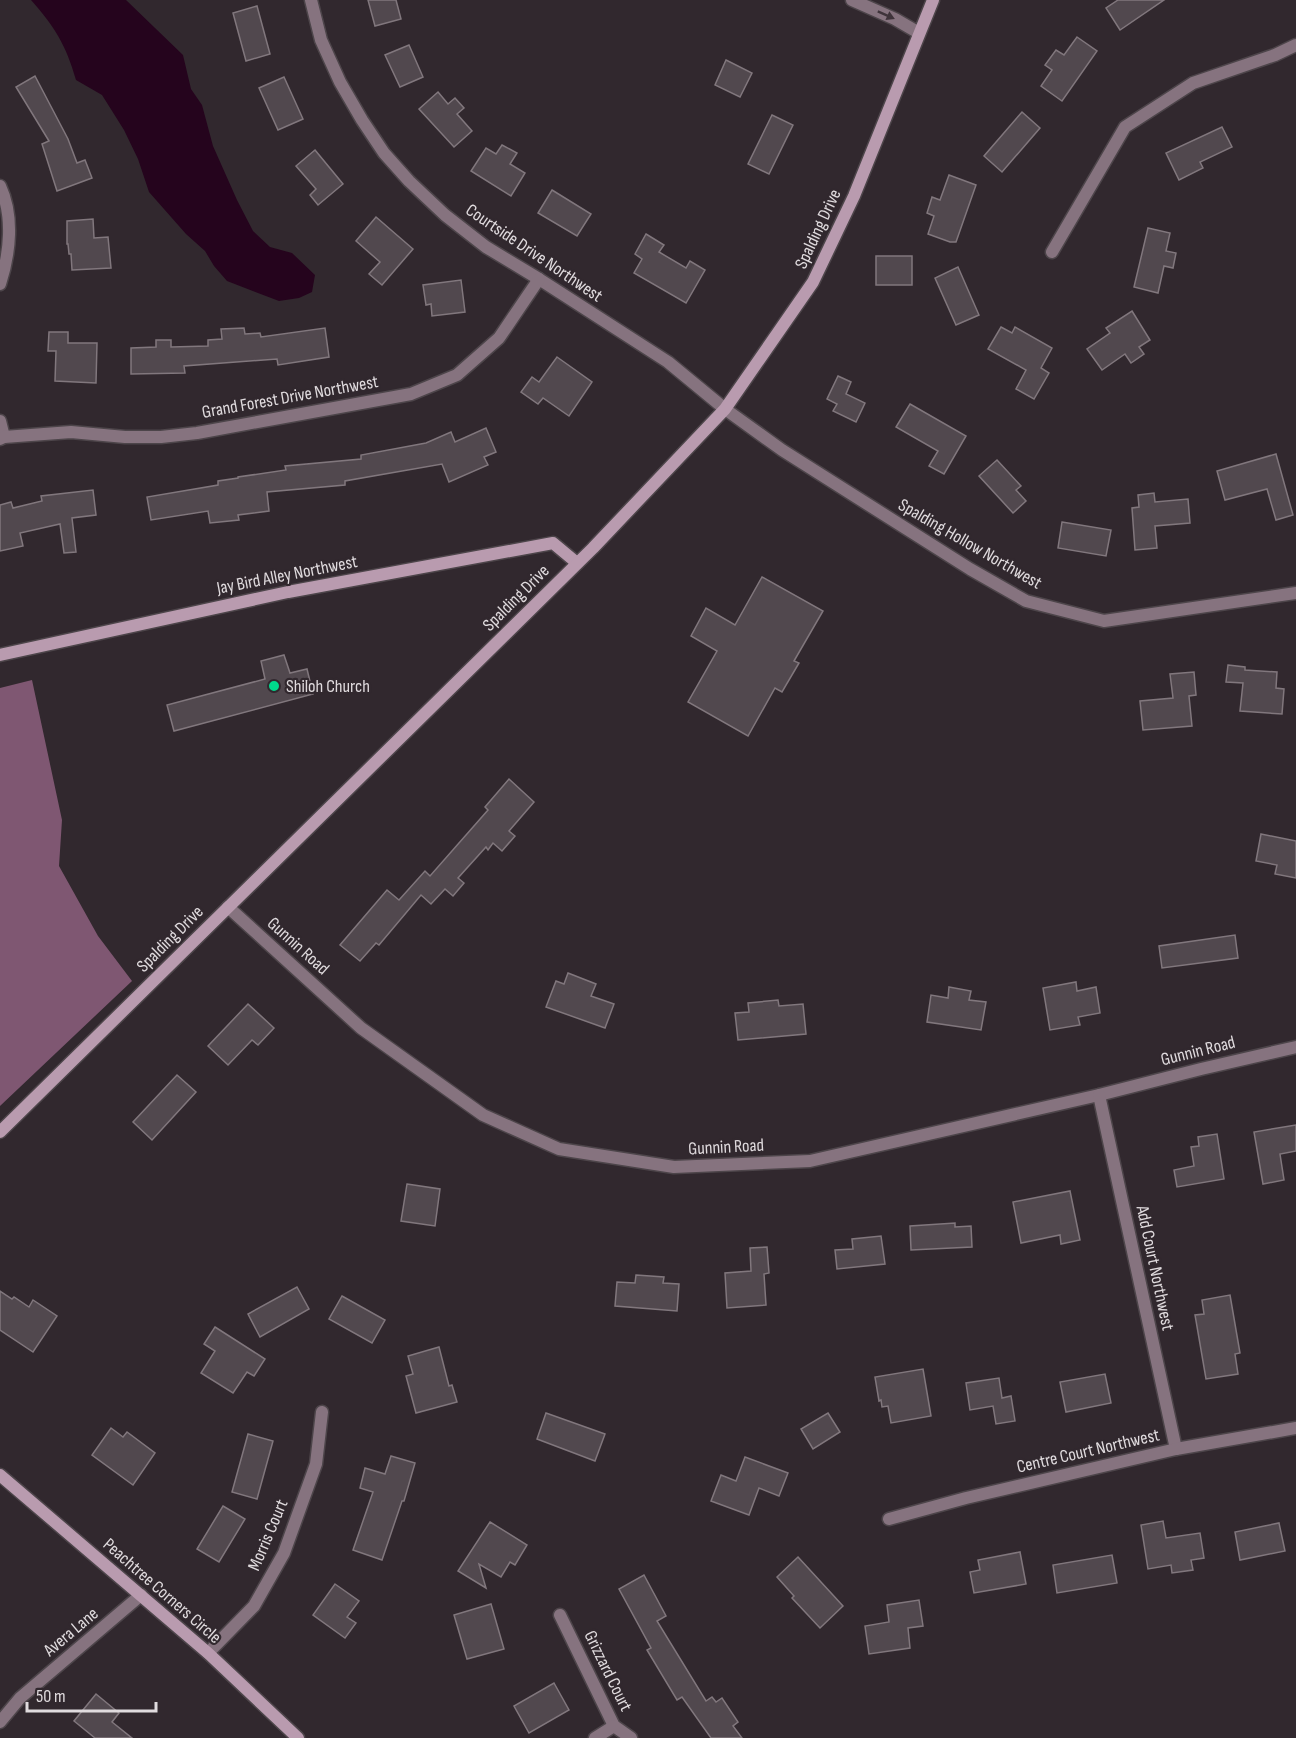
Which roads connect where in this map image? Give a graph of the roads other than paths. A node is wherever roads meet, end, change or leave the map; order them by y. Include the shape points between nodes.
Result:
1 (312, 0) edge
2 (852, 0) edge
3 (933, 0) edge
4 (919, 33) junction
5 (1296, 45) edge
6 (0, 186) edge
7 (1052, 252) dead end
8 (538, 279) junction
9 (0, 284) edge
10 (725, 409) junction
11 (0, 421) edge
12 (2, 438) edge
13 (576, 563) junction
14 (1296, 593) edge
15 (0, 655) edge
16 (228, 907) junction
17 (1296, 1047) edge
18 (1099, 1095) junction
19 (0, 1132) edge
20 (322, 1412) dead end
21 (1296, 1428) edge
22 (1176, 1449) junction
23 (0, 1475) edge
24 (890, 1519) dead end
25 (141, 1595) junction
26 (560, 1615) dead end
27 (208, 1653) junction
28 (0, 1722) edge
29 (614, 1726) junction
30 (298, 1738) edge
31 (595, 1738) edge
32 (631, 1738) edge

1 - 8 street, Courtside Drive Northwest via 321,40 340,82 384,153 445,215 486,247
2 -> 4 street
3 - 4 main road, Spalding Drive
4 - 10 main road, Spalding Drive via 854,195 813,282
5 - 7 street via 1193,83 1125,127
6 - 9 street via 7,201 9,242
8 - 10 street, Courtside Drive Northwest via 668,362
8 - 12 street, Grand Forest Drive Northwest via 499,338 457,375 411,394 161,437 71,432
10 - 13 main road, Spalding Drive
10 - 14 street, Spalding Hollow Northwest via 820,475 1026,601 1104,621
11 - 12 street
13 - 15 main road, Jay Bird Alley Northwest via 553,543 288,592
13 - 16 main road, Spalding Drive
16 - 18 street, Gunnin Road via 361,1028 483,1115 559,1149 674,1167 810,1161
16 - 19 main road, Spalding Drive
17 - 18 street, Gunnin Road
18 - 22 street, Add Court Northwest
20 - 27 street, Morris Court via 316,1464 284,1553 254,1606
21 - 22 street, Centre Court Northwest
22 - 24 street, Centre Court Northwest
23 - 25 main road, Peachtree Corners Circle
25 - 27 main road, Peachtree Corners Circle
25 - 28 street, Avera Lane via 20,1698
26 - 29 street, Grizzard Court
27 - 30 main road, Peachtree Corners Circle
29 - 31 street
29 - 32 street, Grizzard Court

